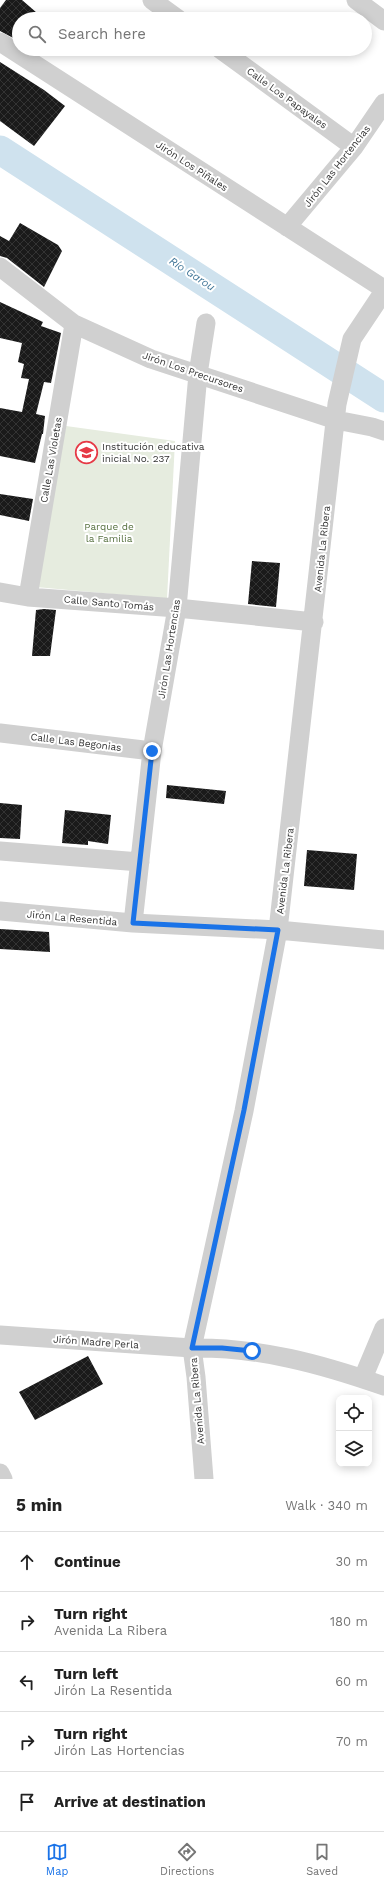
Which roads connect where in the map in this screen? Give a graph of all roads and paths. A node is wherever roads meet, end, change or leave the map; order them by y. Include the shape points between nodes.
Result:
1 (152, 0) edge
2 (356, 0) edge
3 (168, 12) edge
4 (371, 12) edge
5 (372, 13) edge
6 (384, 22) edge
7 (0, 42) edge
8 (12, 50) edge
9 (22, 56) edge
10 (230, 56) edge
11 (384, 103) edge
12 (354, 147) junction
13 (287, 227) junction
14 (0, 268) edge
15 (384, 290) edge
16 (206, 323) dead end
17 (74, 324) junction
18 (198, 374) junction
19 (336, 412) junction
20 (384, 431) edge
21 (0, 592) edge
22 (28, 597) junction
23 (177, 608) junction
24 (314, 622) junction
25 (0, 733) edge
26 (152, 751) junction
27 (0, 851) edge
28 (140, 862) junction
29 (0, 911) edge
30 (133, 923) junction
31 (278, 930) junction
32 (384, 940) edge
33 (384, 1328) edge
34 (0, 1335) edge
35 (192, 1348) junction
36 (363, 1378) junction
37 (384, 1386) edge
38 (0, 1473) edge
39 (3, 1479) edge
40 (204, 1479) edge

1 - 3 street
2 - 4 street
5 - 6 street
7 - 8 street, Jirón Los Piñales
9 - 13 street, Jirón Los Piñales
10 - 12 street, Calle Los Papayales
11 - 12 street, Jirón Las Hortencias
12 - 13 street, Jirón Las Hortencias
13 - 15 street, Jirón Los Piñales
14 - 17 street, Jirón Los Precursores
15 - 19 street, Avenida La Ribera via 352,339
16 - 18 street, Jirón Las Hortencias
17 - 18 street, Jirón Los Precursores via 151,359
17 - 22 street, Calle Las Violetas
18 - 19 street, Jirón Los Precursores
18 - 23 street, Jirón Las Hortencias
19 - 20 street, Jirón Los Precursores
19 - 24 street, Avenida La Ribera
21 - 22 street, Calle Santo Tomás
22 - 23 street, Calle Santo Tomás
23 - 24 street, Calle Santo Tomás
23 - 26 street, Jirón Las Hortencias
24 - 31 street, Avenida La Ribera
25 - 26 street, Calle Las Begonias
26 - 28 street, Jirón Las Hortencias
27 - 28 street
28 - 30 street, Jirón Las Hortencias
29 - 30 street, Jirón La Resentida
30 - 31 street, Jirón La Resentida
31 - 32 street, Jirón La Resentida
31 - 35 street, Avenida La Ribera via 244,1110
33 - 36 street
34 - 35 street, Jirón Madre Perla
35 - 36 street, Jirón Madre Perla via 252,1351 305,1361
35 - 40 street, Avenida La Ribera
36 - 37 street, Jirón Madre Perla
38 - 39 street

